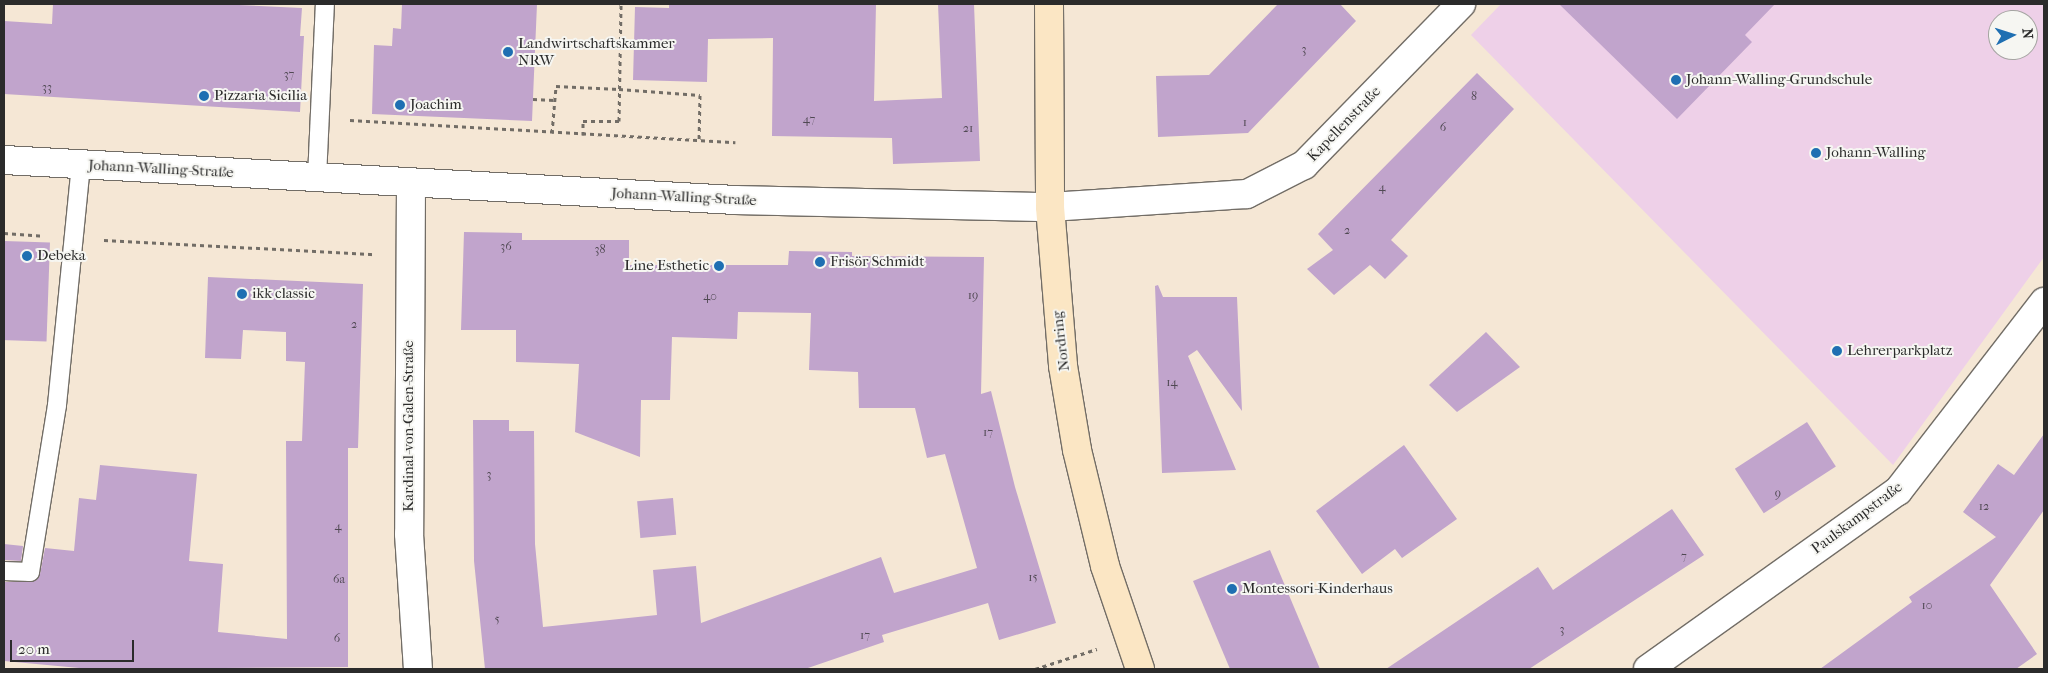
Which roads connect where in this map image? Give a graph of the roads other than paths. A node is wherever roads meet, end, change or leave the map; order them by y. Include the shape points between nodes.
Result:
1 (324, 4) edge
2 (1049, 4) edge
3 (1461, 4) edge
4 (4, 160) edge
5 (81, 164) junction
6 (318, 178) junction
7 (412, 183) junction
8 (1050, 208) junction
9 (2044, 302) edge
10 (4, 571) edge
11 (418, 669) edge
12 (1140, 669) edge
13 (1648, 669) edge

1 - 6 lane
2 - 8 main road, Nordring
3 - 8 street, Kapellenstraße via 1304,165 1247,194
4 - 5 street, Johann-Walling-Straße
5 - 6 street, Johann-Walling-Straße
5 - 10 lane via 57,405 30,572
6 - 7 street, Johann-Walling-Straße
7 - 8 street, Johann-Walling-Straße via 736,200
7 - 11 street, Kardinal-von-Galen-Straße via 409,534
8 - 12 main road, Nordring via 1063,366 1077,450 1105,566
9 - 13 street, Paulskampstraße via 1898,491

